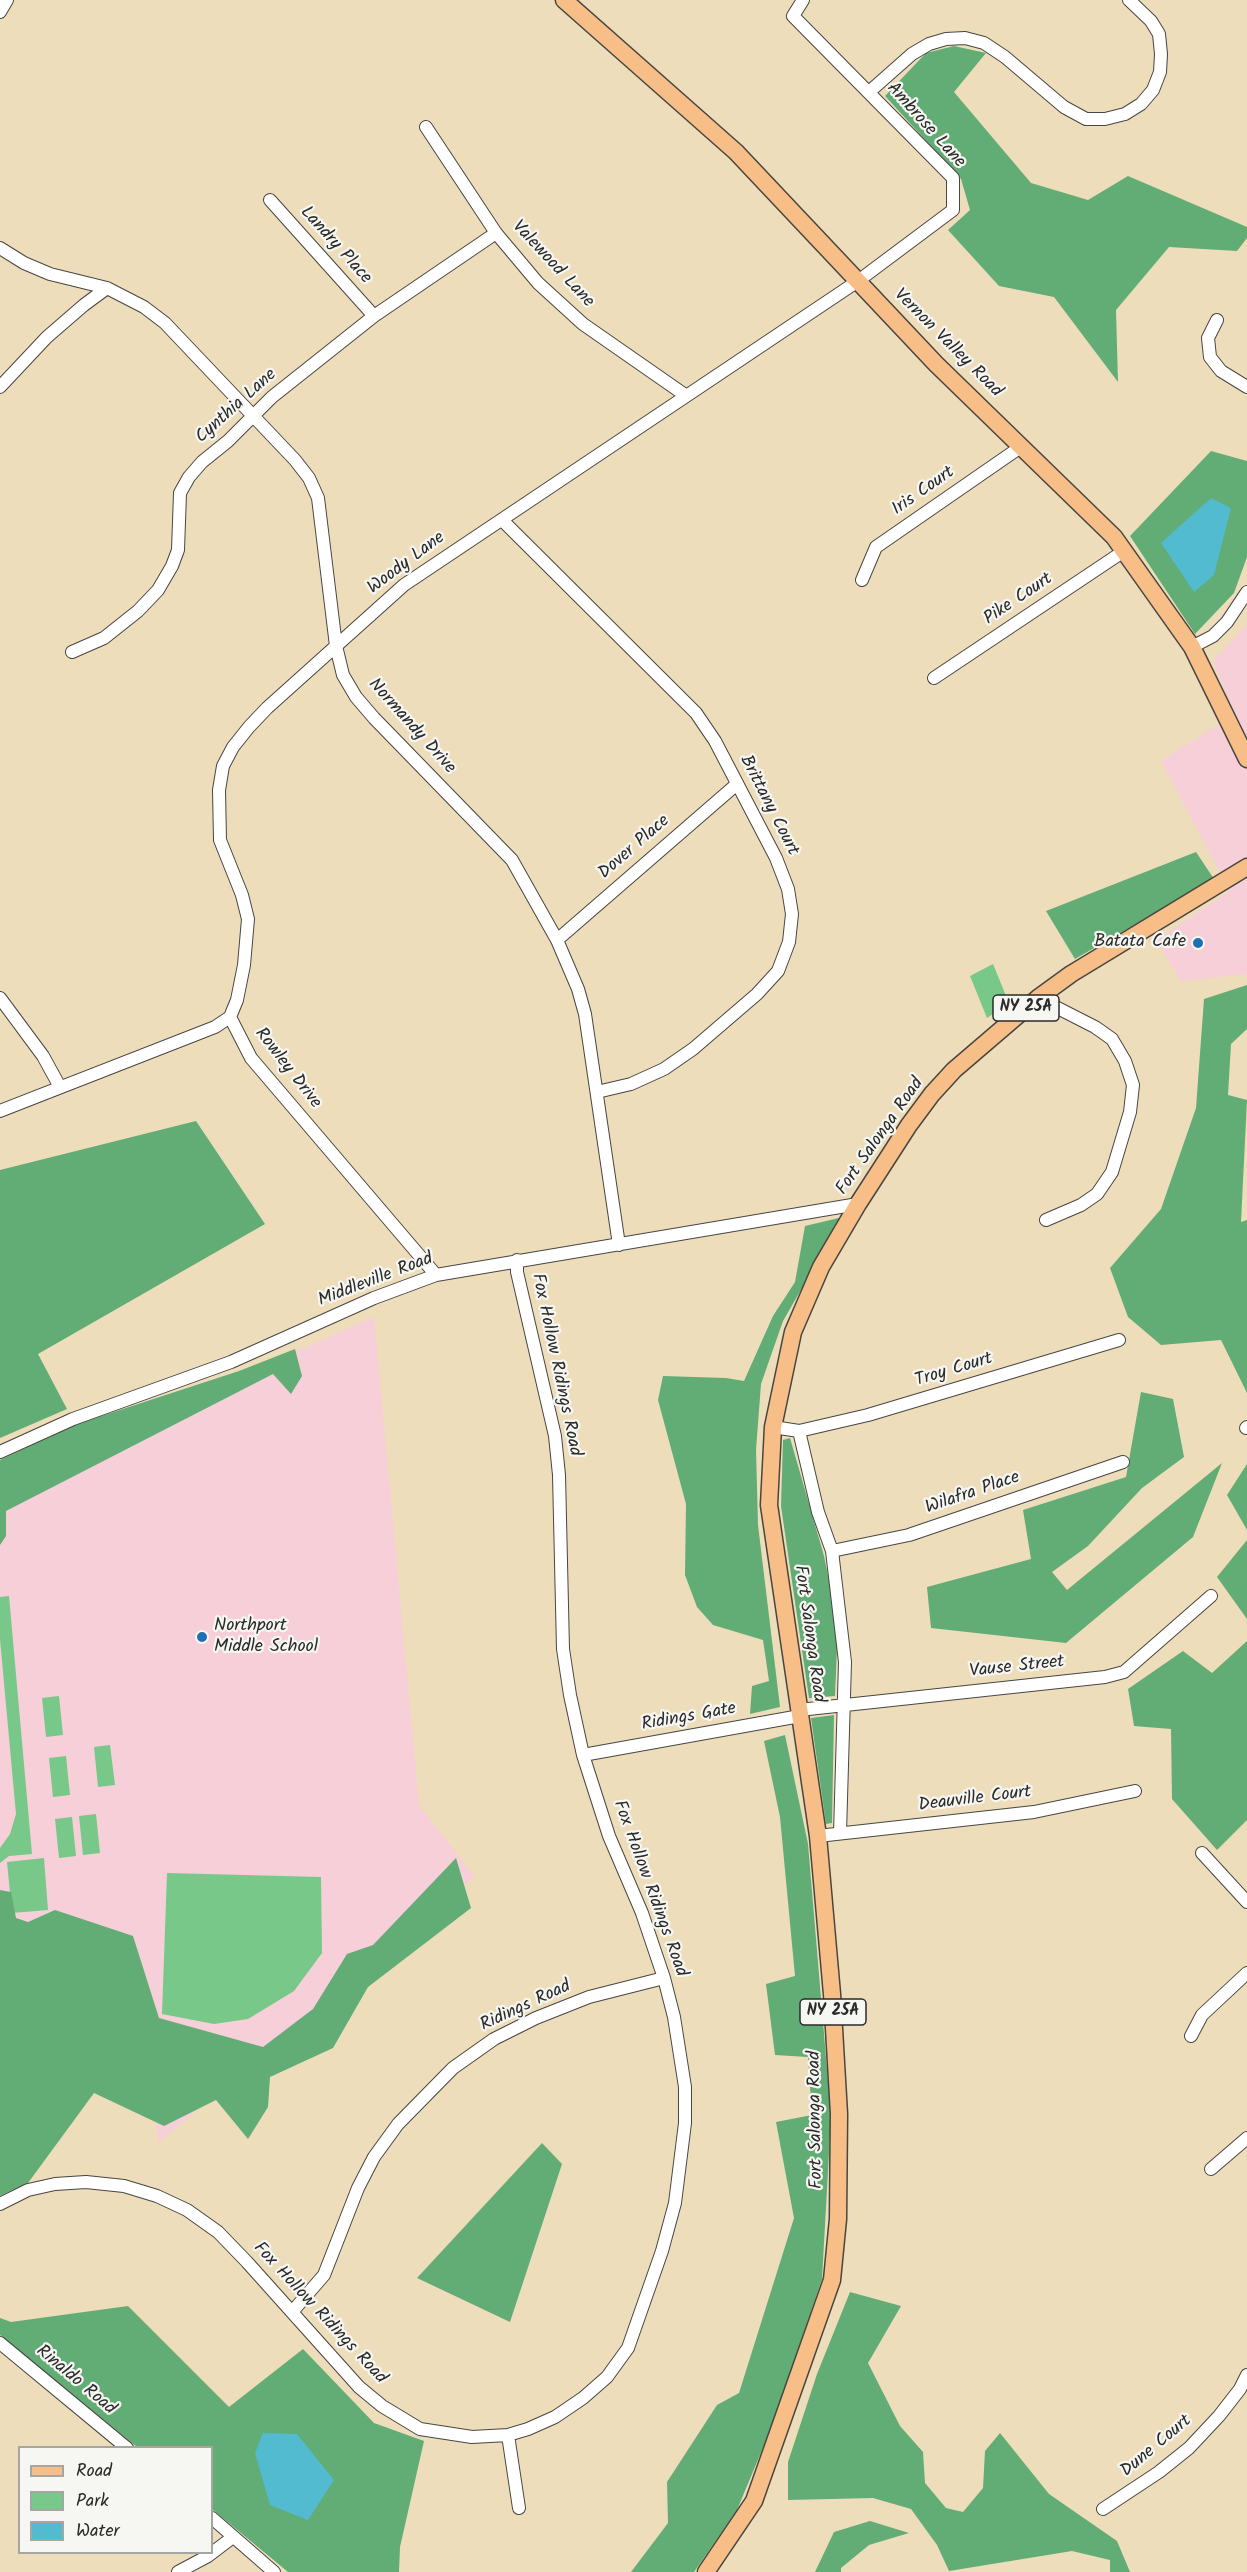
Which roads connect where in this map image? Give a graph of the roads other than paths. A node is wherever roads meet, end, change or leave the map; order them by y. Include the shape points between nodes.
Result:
1 (7, 0) edge
2 (564, 0) edge
3 (803, 0) edge
4 (1129, 0) edge
5 (0, 12) edge
6 (869, 92) junction
7 (426, 127) dead end
8 (270, 200) dead end
9 (496, 233) junction
10 (0, 248) edge
11 (858, 281) junction
12 (107, 288) junction
13 (374, 316) junction
14 (1217, 320) dead end
15 (0, 387) edge
16 (1247, 387) edge
17 (685, 395) junction
18 (252, 416) junction
19 (1023, 446) junction
20 (502, 520) junction
21 (1124, 551) junction
22 (862, 580) dead end
23 (1247, 592) edge
24 (336, 646) junction
25 (1192, 647) junction
26 (72, 652) dead end
27 (934, 678) dead end
28 (1247, 759) edge
29 (737, 784) junction
30 (1247, 867) edge
31 (557, 940) junction
32 (0, 998) edge
33 (1038, 998) junction
34 (230, 1017) junction
35 (60, 1087) junction
36 (597, 1092) junction
37 (0, 1111) edge
38 (858, 1204) junction
39 (1046, 1220) dead end
40 (619, 1245) junction
41 (517, 1260) junction
42 (436, 1275) junction
43 (1119, 1340) dead end
44 (772, 1427) junction
45 (799, 1431) junction
46 (0, 1452) edge
47 (1123, 1462) dead end
48 (832, 1551) junction
49 (1211, 1596) dead end
50 (843, 1703) junction
51 (800, 1713) junction
52 (583, 1755) junction
53 (1135, 1791) dead end
54 (840, 1833) junction
55 (818, 1836) junction
56 (1202, 1853) dead end
57 (1246, 1898) edge
58 (1247, 1974) edge
59 (664, 1978) junction
60 (1191, 2036) dead end
61 (1247, 2138) edge
62 (1211, 2169) dead end
63 (0, 2204) edge
64 (292, 2312) junction
65 (0, 2343) edge
66 (1247, 2375) edge
67 (1244, 2391) edge
68 (508, 2435) junction
69 (125, 2446) edge
70 (519, 2508) dead end
71 (1103, 2509) dead end
72 (213, 2519) edge
73 (233, 2537) junction
74 (213, 2552) edge
75 (211, 2554) edge
76 (178, 2572) edge
77 (274, 2572) edge
78 (706, 2572) edge

1 - 5 street
2 - 11 main road, Vernon Valley Road via 736,152
3 - 6 street, Ambrose Lane via 793,16
4 - 6 street, Ambrose Lane via 1159,34 1161,54 1153,90 1125,114 1086,119 1064,107 1005,57 984,43 965,38 929,44
6 - 11 street, Ambrose Lane via 953,178 953,210
7 - 9 street, Valewood Lane
8 - 13 street, Landry Place
9 - 13 street, Cynthia Lane
9 - 17 street, Valewood Lane via 514,257 568,311
10 - 12 street, Normandy Drive via 50,274
11 - 17 street, Woody Lane
11 - 19 main road, Vernon Valley Road via 936,364
12 - 15 street via 47,337
12 - 18 street, Normandy Drive via 165,323
13 - 18 street, Cynthia Lane
14 - 16 street via 1208,338 1210,357 1221,371
17 - 20 street, Woody Lane
18 - 24 street, Normandy Drive via 295,460 318,498
18 - 26 street, Cynthia Lane via 202,462 180,493 178,550 158,590 104,638
19 - 21 main road, Vernon Valley Road via 1096,517
19 - 22 street, Iris Court via 876,547
20 - 24 street, Woody Lane via 404,585
20 - 29 street, Brittany Court via 696,714
21 - 25 main road, Vernon Valley Road
21 - 27 street, Pike Court
23 - 25 street via 1213,636
24 - 31 street, Normandy Drive via 343,675 356,697 512,860
24 - 34 street, Woody Lane via 267,708 233,747 223,766 218,798 220,840 248,920 244,964
25 - 28 main road, Vernon Valley Road
29 - 31 street, Dover Place
29 - 36 street, Brittany Court via 788,888 792,914 789,942 778,971 757,994 664,1069 631,1084
30 - 33 main road, Fort Salonga Road / NY 25A via 1075,971
31 - 36 street, Normandy Drive via 585,1014
32 - 35 street via 43,1056
33 - 38 main road, Fort Salonga Road / NY 25A via 954,1070 932,1094
33 - 39 street via 1112,1039 1125,1061 1132,1086 1130,1112 1113,1172 1097,1194
34 - 35 street via 215,1027
34 - 42 street, Rowley Drive via 251,1058
35 - 37 street
36 - 40 street, Normandy Drive
38 - 40 street, Middleville Road
38 - 44 main road, Fort Salonga Road / NY 25A via 821,1267 793,1332
40 - 41 street, Middleville Road
41 - 42 street, Middleville Road
41 - 52 street, Fox Hollow Ridings Road via 555,1436 560,1475 563,1649
42 - 46 street, Middleville Road via 374,1298 231,1362 73,1419
43 - 45 street, Troy Court via 868,1415
44 - 45 street
44 - 51 main road, Fort Salonga Road / NY 25A via 769,1505
45 - 48 street, Fort Salonga Road
47 - 48 street, Wilafra Place via 909,1535
48 - 50 street, Fort Salonga Road via 845,1662
49 - 50 street, Vause Street via 1124,1672
50 - 51 street, Vause Street
50 - 54 street, Fort Salonga Road
51 - 52 street, Ridings Gate
51 - 55 main road, Fort Salonga Road / NY 25A
52 - 59 street, Fox Hollow Ridings Road via 609,1836
53 - 54 street, Deauville Court via 1034,1812
54 - 55 street, Deauville Court
55 - 78 main road, Fort Salonga Road / NY 25A via 839,2114 838,2219 832,2280 754,2501
56 - 57 street
58 - 60 street via 1202,2015
59 - 64 street, Ridings Road via 589,1997 537,2018 494,2039 453,2068 398,2124 374,2157 324,2275
59 - 68 street, Fox Hollow Ridings Road via 681,2051 685,2123 675,2203 641,2314 628,2348 607,2377 584,2398 555,2418
61 - 62 street
63 - 64 street, Fox Hollow Ridings Road via 28,2190 86,2182 124,2186 157,2196 187,2210 218,2232
64 - 68 street, Fox Hollow Ridings Road via 359,2387 420,2428 472,2437
65 - 69 street, Rinaldo Road
66 - 67 street, Dune Court
67 - 71 street, Dune Court via 1189,2448
68 - 70 street
72 - 73 street
73 - 74 street
73 - 77 street
75 - 76 street

